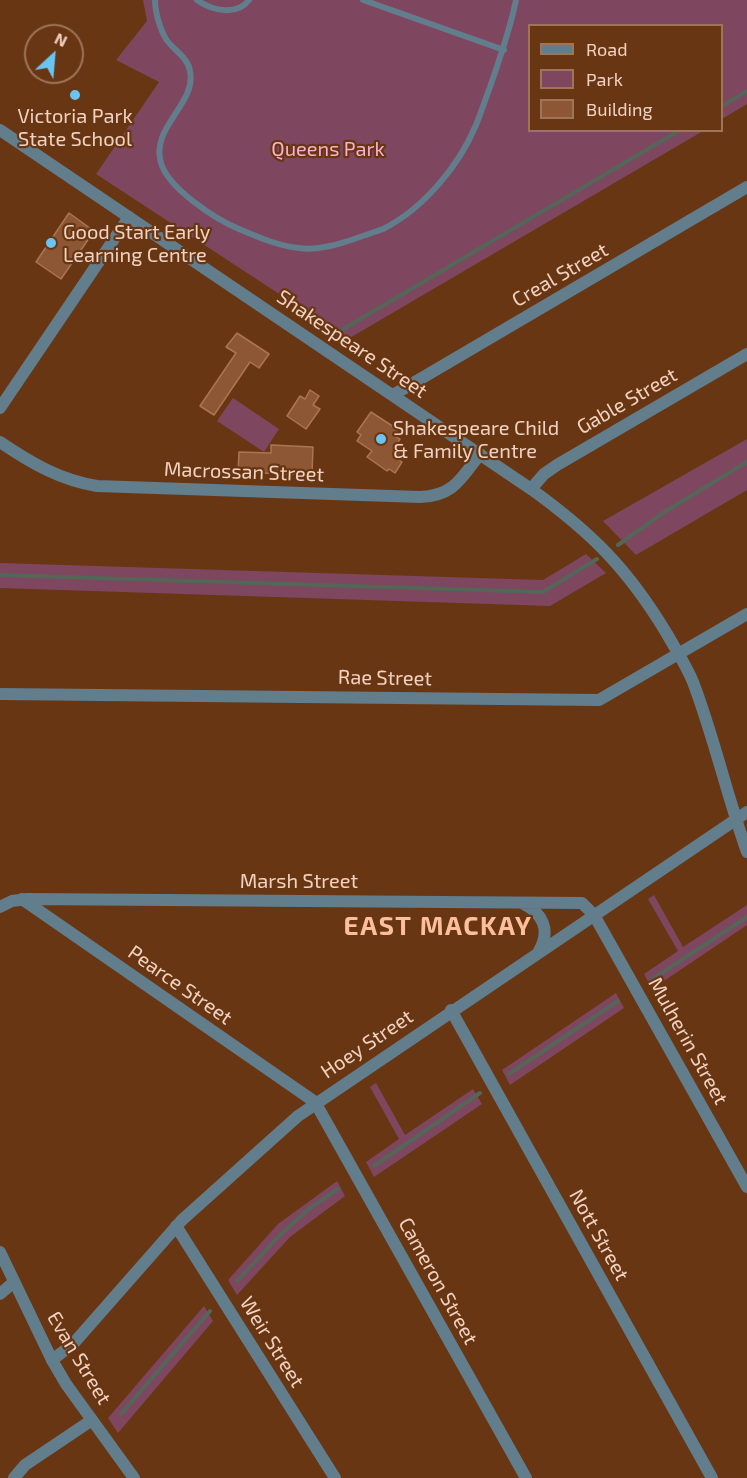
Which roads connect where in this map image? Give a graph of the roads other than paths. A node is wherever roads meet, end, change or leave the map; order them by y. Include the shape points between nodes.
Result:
1 (155, 0) edge
2 (197, 0) edge
3 (249, 0) edge
4 (363, 0) edge
5 (516, 0) edge
6 (504, 50) junction
7 (0, 130) edge
8 (747, 187) edge
9 (129, 218) junction
10 (747, 354) edge
11 (393, 395) junction
12 (0, 408) edge
13 (0, 442) edge
14 (480, 454) junction
15 (531, 489) junction
16 (747, 614) edge
17 (679, 654) junction
18 (0, 694) edge
19 (742, 816) edge
20 (747, 852) edge
21 (22, 899) junction
22 (516, 902) junction
23 (0, 907) edge
24 (594, 915) junction
25 (538, 952) junction
26 (451, 1010) junction
27 (315, 1102) junction
28 (747, 1187) edge
29 (176, 1226) junction
30 (0, 1252) edge
31 (14, 1282) junction
32 (0, 1294) edge
33 (52, 1360) junction
34 (92, 1420) junction
35 (14, 1478) edge
36 (134, 1478) edge
37 (335, 1478) edge
38 (526, 1478) edge
39 (712, 1478) edge

1 - 6 lane via 166,39 183,56 190,70 191,85 158,148 168,178 226,223 265,240 301,249 337,245 383,228 410,211 435,187 475,127
2 - 3 lane via 223,11 237,10
4 - 6 lane
5 - 6 lane
7 - 9 street, Shakespeare Street
8 - 11 street, Creal Street
9 - 11 street, Shakespeare Street
9 - 12 street
10 - 15 street, Gable Street via 557,465
11 - 14 street, Shakespeare Street
13 - 14 street, Macrossan Street via 47,472 97,486 420,497 453,488
14 - 15 street, Shakespeare Street
15 - 17 street, Shakespeare Street via 569,516 619,565
16 - 17 street, Rae Street
17 - 18 street, Rae Street via 598,700
17 - 19 street, Shakespeare Street
19 - 20 street, Shakespeare Street
19 - 24 street, Hoey Street
21 - 22 street, Marsh Street
21 - 23 street, Marsh Street
21 - 27 street, Pearce Street
22 - 24 street, Marsh Street via 579,902
22 - 25 street via 532,908 544,922 545,935
24 - 25 street, Hoey Street
24 - 28 street, Mulherin Street
25 - 26 street, Hoey Street
26 - 27 street, Hoey Street
26 - 39 street, Nott Street
27 - 29 street, Hoey Street
27 - 38 street, Cameron Street
29 - 33 street, Hoey Street via 73,1344
29 - 37 street, Weir Street
30 - 31 street, Evan Street
31 - 32 street
31 - 33 street, Evan Street
33 - 34 street, Evan Street
34 - 35 street via 25,1465
34 - 36 street, Evan Street

